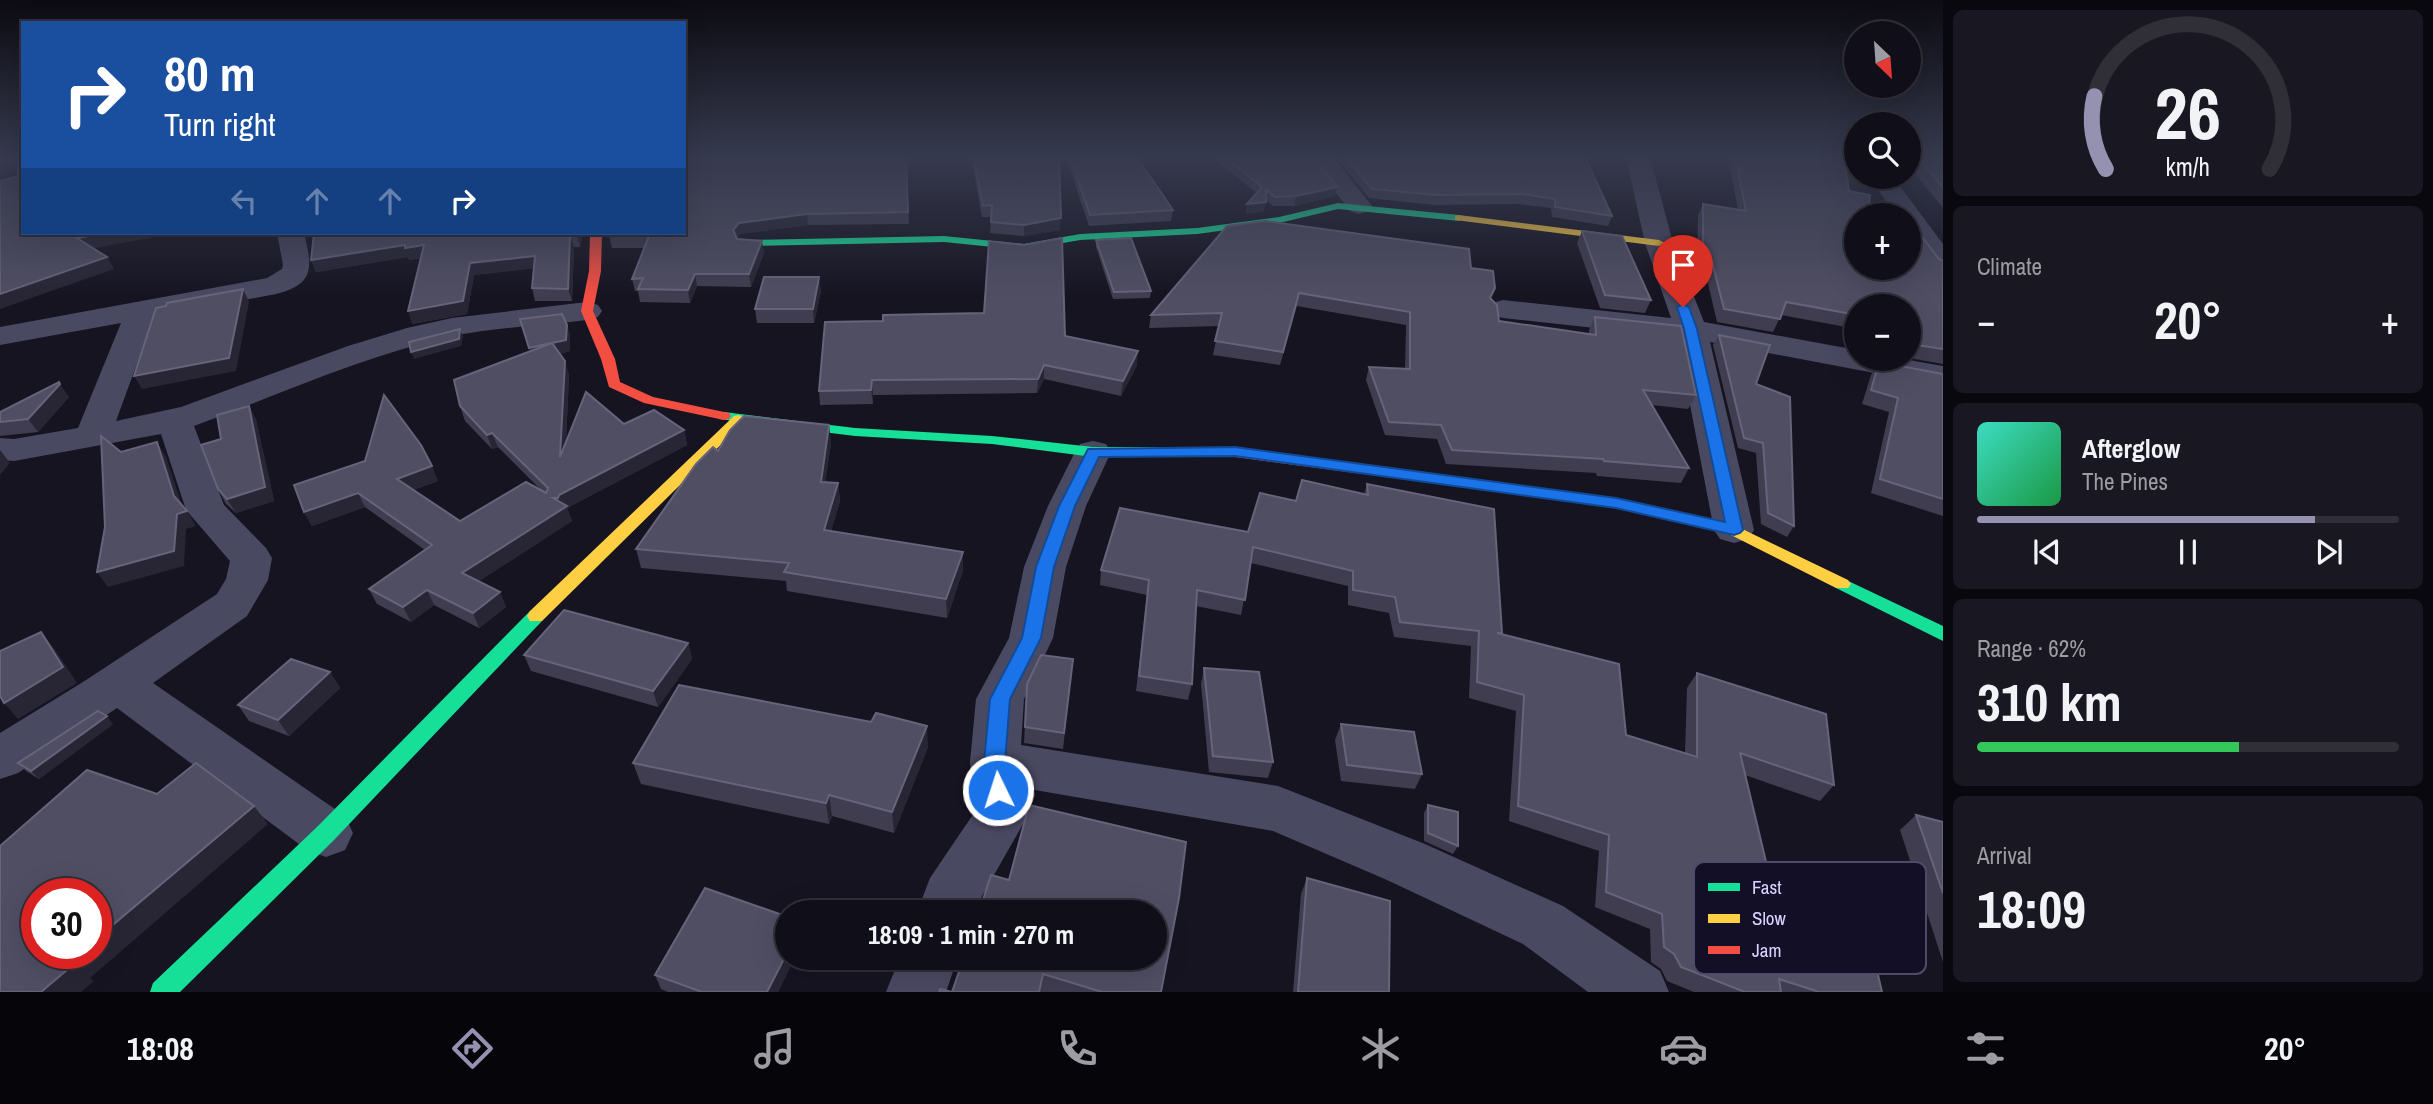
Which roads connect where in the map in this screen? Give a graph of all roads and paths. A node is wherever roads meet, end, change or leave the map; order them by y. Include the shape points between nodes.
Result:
1 (1357, 203) edge
2 (1649, 203) edge
3 (1359, 206) junction
4 (1921, 233) edge
5 (290, 235) edge
6 (596, 235) edge
7 (751, 243) edge
8 (1659, 243) junction
9 (1943, 264) edge
10 (1503, 309) dead end
11 (141, 310) junction
12 (587, 311) junction
13 (1691, 329) junction
14 (0, 336) edge
15 (1943, 376) edge
16 (739, 419) junction
17 (175, 421) junction
18 (94, 433) junction
19 (0, 449) edge
20 (1093, 452) junction
21 (1734, 530) junction
22 (1943, 634) edge
23 (118, 683) junction
24 (0, 758) edge
25 (995, 762) junction
26 (326, 833) junction
27 (949, 900) edge
28 (924, 970) edge
29 (162, 992) edge
30 (916, 992) edge
31 (1639, 992) edge

1 - 3 street
2 - 8 street
3 - 7 street via 1197,231 1080,237 1024,247 944,239
3 - 8 street
4 - 9 street
5 - 11 street via 295,273 276,285
6 - 12 street
8 - 13 street
10 - 13 street
11 - 14 street
11 - 18 street
12 - 16 street via 614,384 649,400
12 - 17 street via 418,335
13 - 15 street
13 - 21 street
16 - 20 street
16 - 26 street via 533,619
17 - 18 street via 179,417
17 - 23 street via 206,510 251,558 247,580 232,605
18 - 19 street
20 - 21 street via 1235,452 1616,503
20 - 25 street via 1045,567 1031,638 1000,699
21 - 22 street
23 - 24 street
23 - 26 street
25 - 27 street via 1001,817
25 - 31 street via 1278,809 1543,925
26 - 29 street
28 - 30 street

